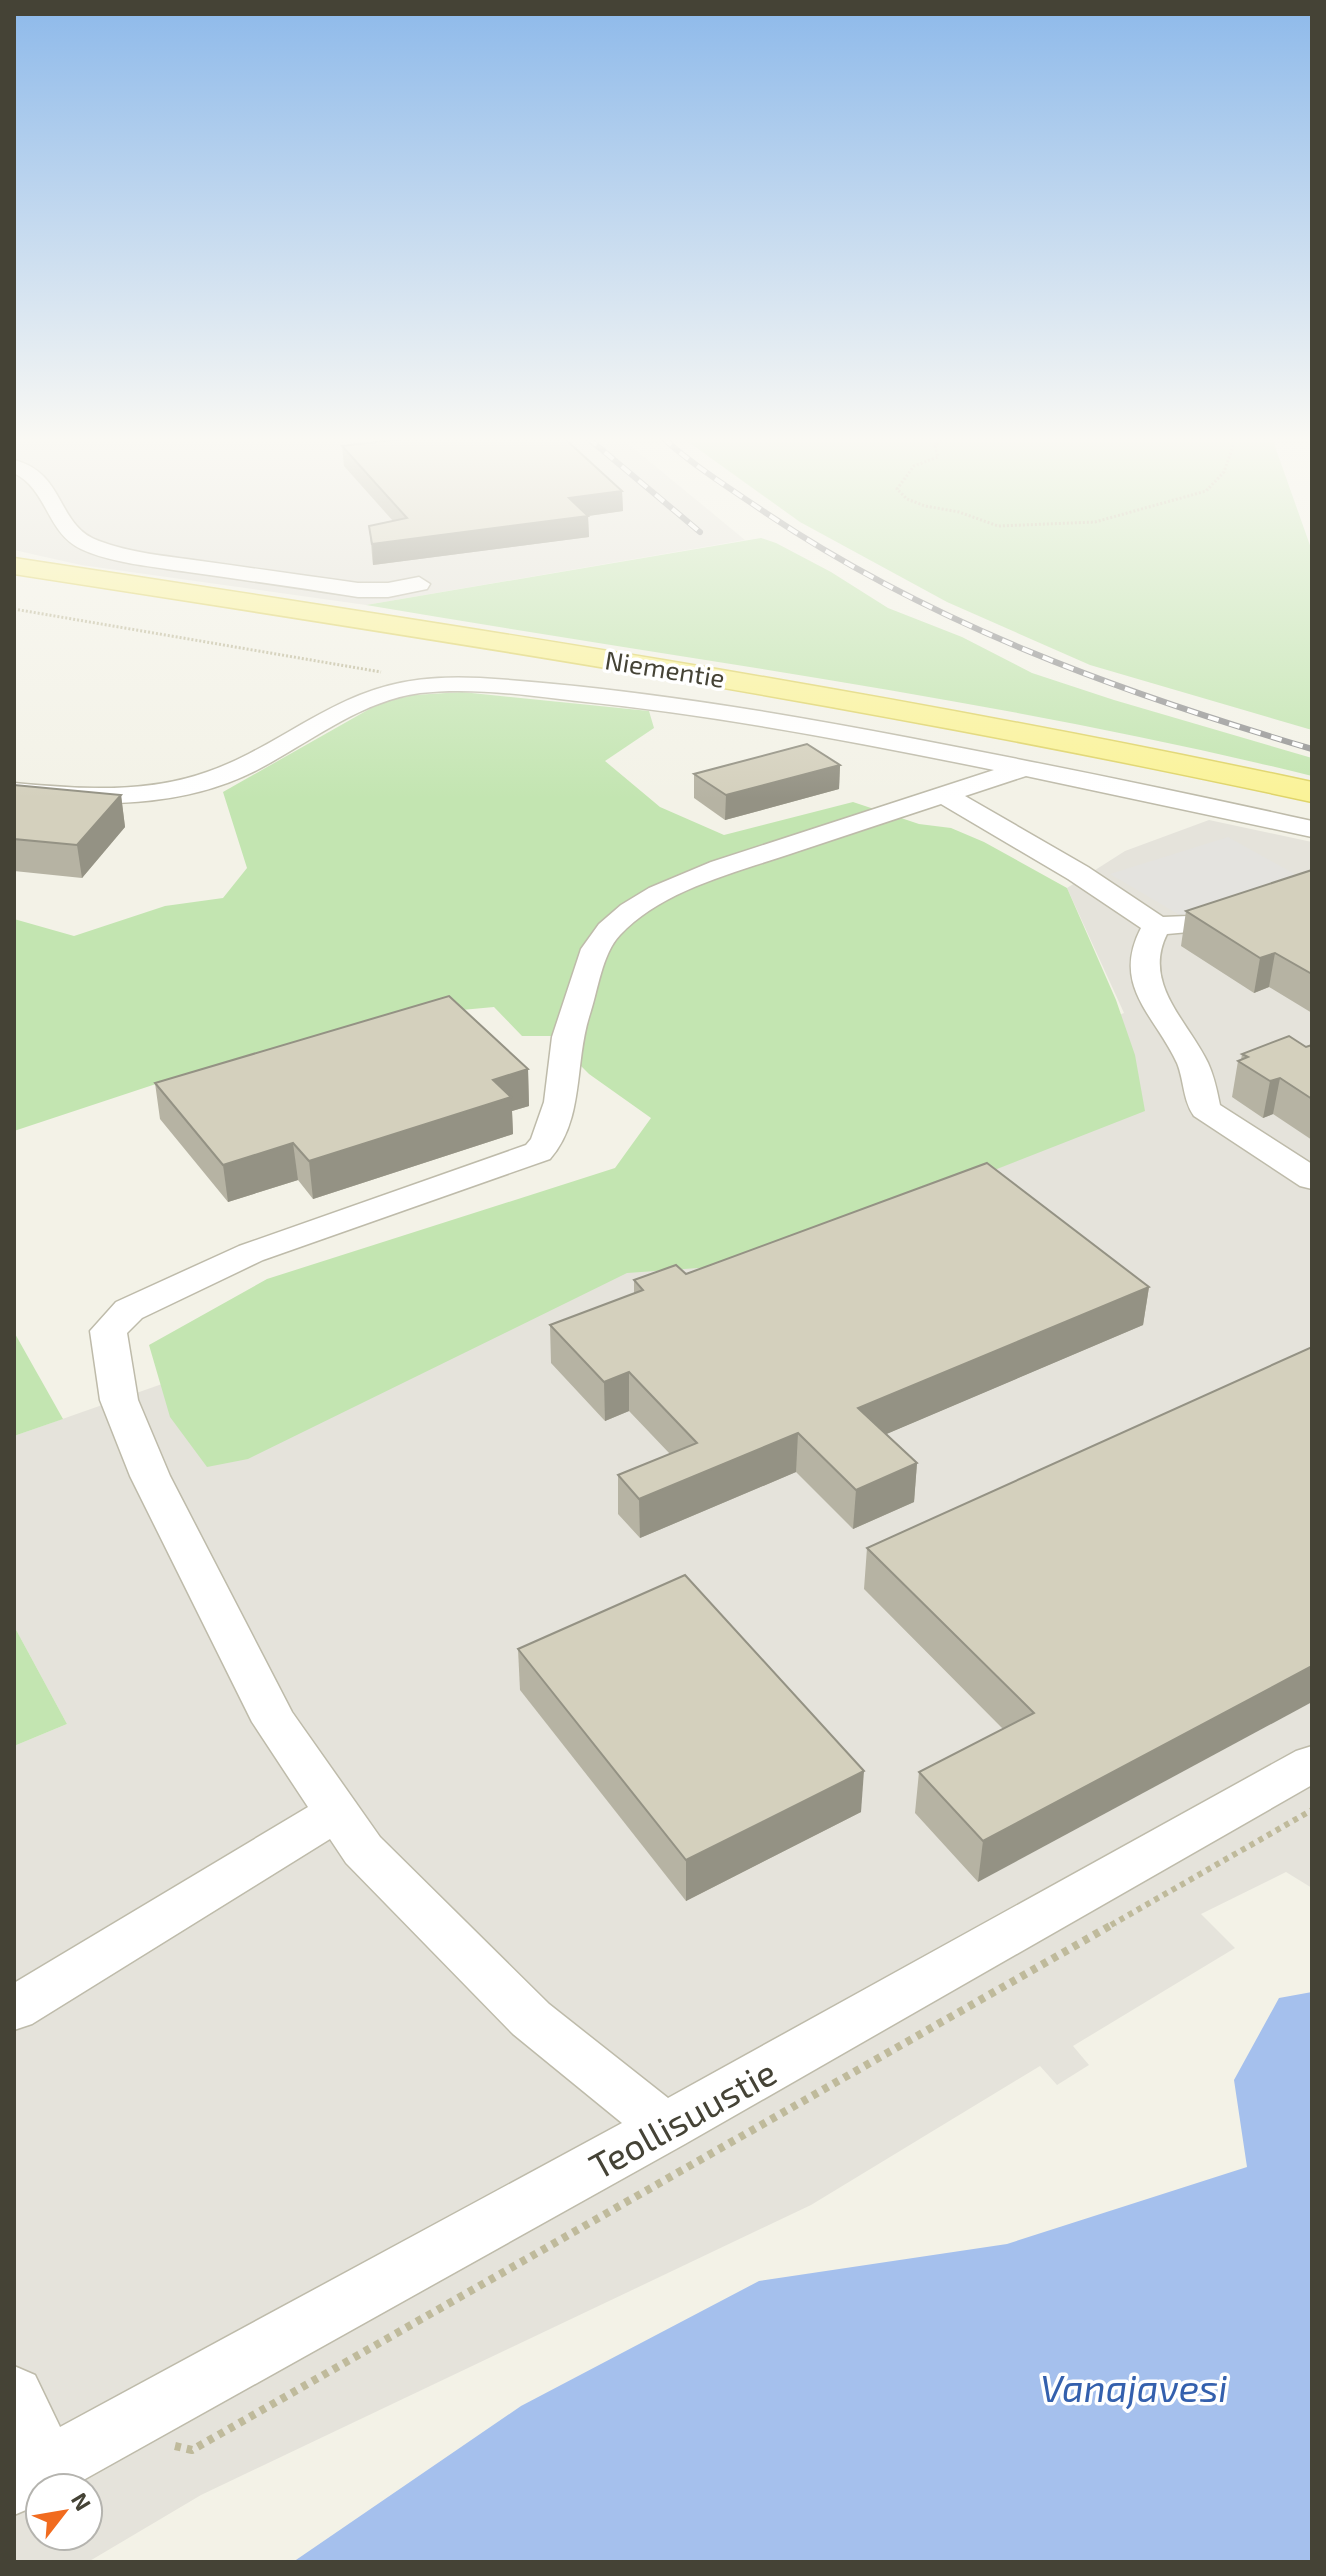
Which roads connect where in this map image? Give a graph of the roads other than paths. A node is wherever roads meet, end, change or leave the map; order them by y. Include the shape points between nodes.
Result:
1 (143, 558) edge
2 (14, 566) edge
3 (419, 584) dead end
4 (908, 709) junction
5 (879, 740) junction
6 (1028, 767) junction
7 (14, 791) edge
8 (1312, 792) edge
9 (942, 794) junction
10 (1312, 829) edge
11 (1312, 886) edge
12 (1157, 926) junction
13 (1312, 1179) edge
14 (1312, 1763) edge
15 (337, 1812) junction
16 (14, 2009) edge
17 (666, 2127) junction
18 (14, 2395) edge
19 (30, 2472) edge
20 (38, 2472) edge

1 - 3 street via 358,590
2 - 4 main road, Niementie
4 - 5 street
4 - 8 main road, Niementie via 1115,747
5 - 6 street
5 - 7 street via 642,699 478,684 420,686 378,694 220,777 158,795 87,798
6 - 9 street
6 - 10 street
9 - 12 street
9 - 15 street via 721,868 659,894 609,930 596,949 567,1037 560,1102 547,1142 538,1152 251,1253 129,1310 108,1331 119,1400 150,1476 274,1722
11 - 12 street via 1190,925
12 - 13 street via 1141,971 1191,1058 1205,1109
14 - 17 street, Teollisuustie
15 - 16 street
15 - 17 street via 363,1850 531,2019
17 - 20 street, Teollisuustie
18 - 19 street

